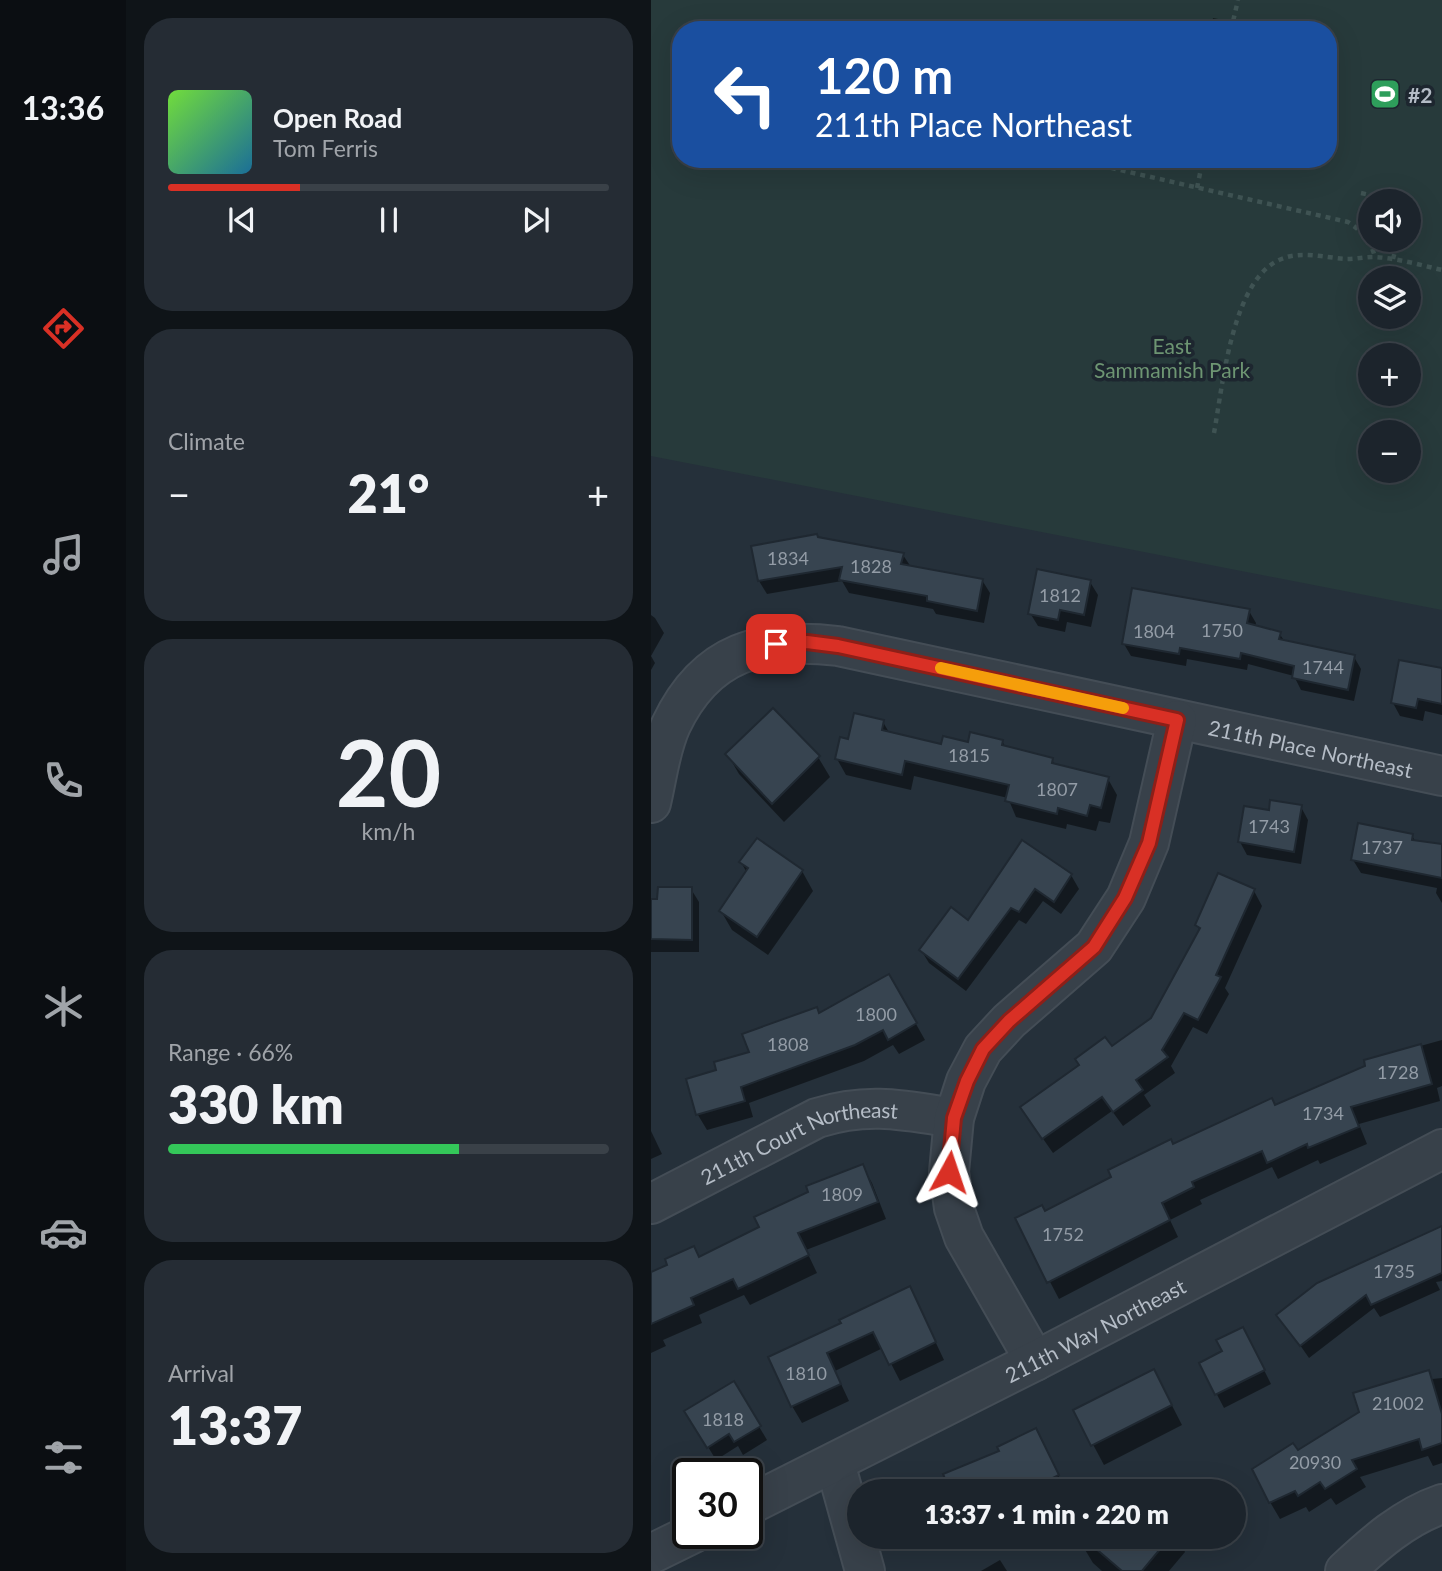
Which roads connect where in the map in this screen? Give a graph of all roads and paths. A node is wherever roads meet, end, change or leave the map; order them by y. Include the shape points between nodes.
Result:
1 (1238, 0) edge
2 (1233, 21) edge
3 (1111, 168) edge
4 (1201, 168) edge
5 (1197, 188) junction
6 (1395, 252) edge
7 (1375, 257) junction
8 (1393, 260) junction
9 (1442, 270) edge
10 (1214, 433) dead end
11 (1177, 720) junction
12 (1442, 776) edge
13 (651, 803) edge
14 (954, 1118) junction
15 (1442, 1149) edge
16 (651, 1204) edge
17 (1035, 1361) junction
18 (835, 1463) junction
19 (763, 1498) edge
20 (1442, 1504) edge
21 (672, 1544) edge
22 (651, 1554) edge
23 (865, 1571) edge
24 (1345, 1571) edge

1 - 2 path
3 - 5 path
4 - 5 path
5 - 7 path via 1348,222 1371,242
6 - 8 path
7 - 8 path
7 - 10 path via 1287,256 1268,264 1242,303
8 - 9 path
11 - 12 street, 211th Place Northeast
11 - 13 street, 211th Place Northeast via 838,646 776,644 729,659 708,672 688,696 671,726
11 - 14 street via 1149,843 1125,898 1094,947 983,1049
14 - 16 street, 211th Court Northeast via 894,1108 842,1110 817,1118
14 - 17 street via 949,1172 954,1208 964,1237
15 - 17 street, 211th Way Northeast
17 - 18 street, 211th Way Northeast
18 - 19 street, 211th Way Northeast
18 - 23 street
20 - 24 street via 1422,1511 1384,1536
21 - 22 street

